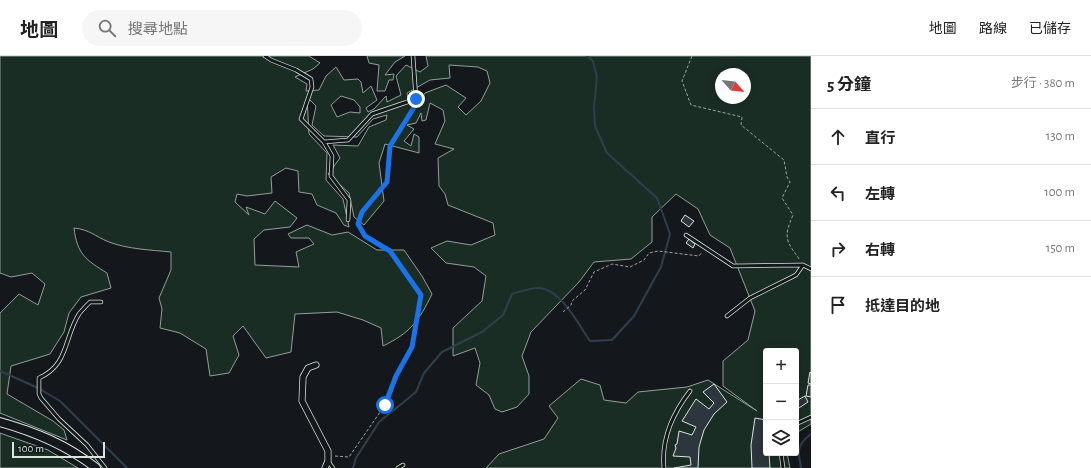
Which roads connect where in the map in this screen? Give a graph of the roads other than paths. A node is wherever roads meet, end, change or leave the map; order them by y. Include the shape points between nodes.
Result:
1 (265, 56) edge
2 (413, 56) edge
3 (324, 142) junction
4 (348, 220) road end
5 (686, 235) dead end
6 (803, 265) junction
7 (811, 268) edge
8 (101, 302) dead end
9 (727, 316) dead end
10 (316, 365) dead end
11 (690, 391) dead end
12 (811, 417) edge
13 (0, 422) edge
14 (799, 423) edge
15 (781, 456) edge
16 (328, 459) junction
17 (403, 465) dead end
18 (96, 468) edge
19 (105, 468) edge
20 (325, 468) edge
21 (333, 468) edge
22 (398, 468) edge
23 (664, 468) edge
24 (783, 468) edge

1 - 3 lane via 311,79 312,87 301,119
2 - 3 lane via 416,99 372,114 348,140
3 - 4 lane via 332,156 331,176 349,200
5 - 6 lane via 732,266
6 - 7 lane
6 - 9 lane via 796,275 750,298
8 - 19 lane via 90,302 79,314 61,360 49,374 40,378 39,394 50,410 87,444
10 - 16 street via 308,368 303,377 302,401 328,451
11 - 23 lane via 677,410 668,431
12 - 14 lane
13 - 18 main road via 47,438 78,454
15 - 24 lane
16 - 20 street
16 - 21 lane
17 - 22 lane

